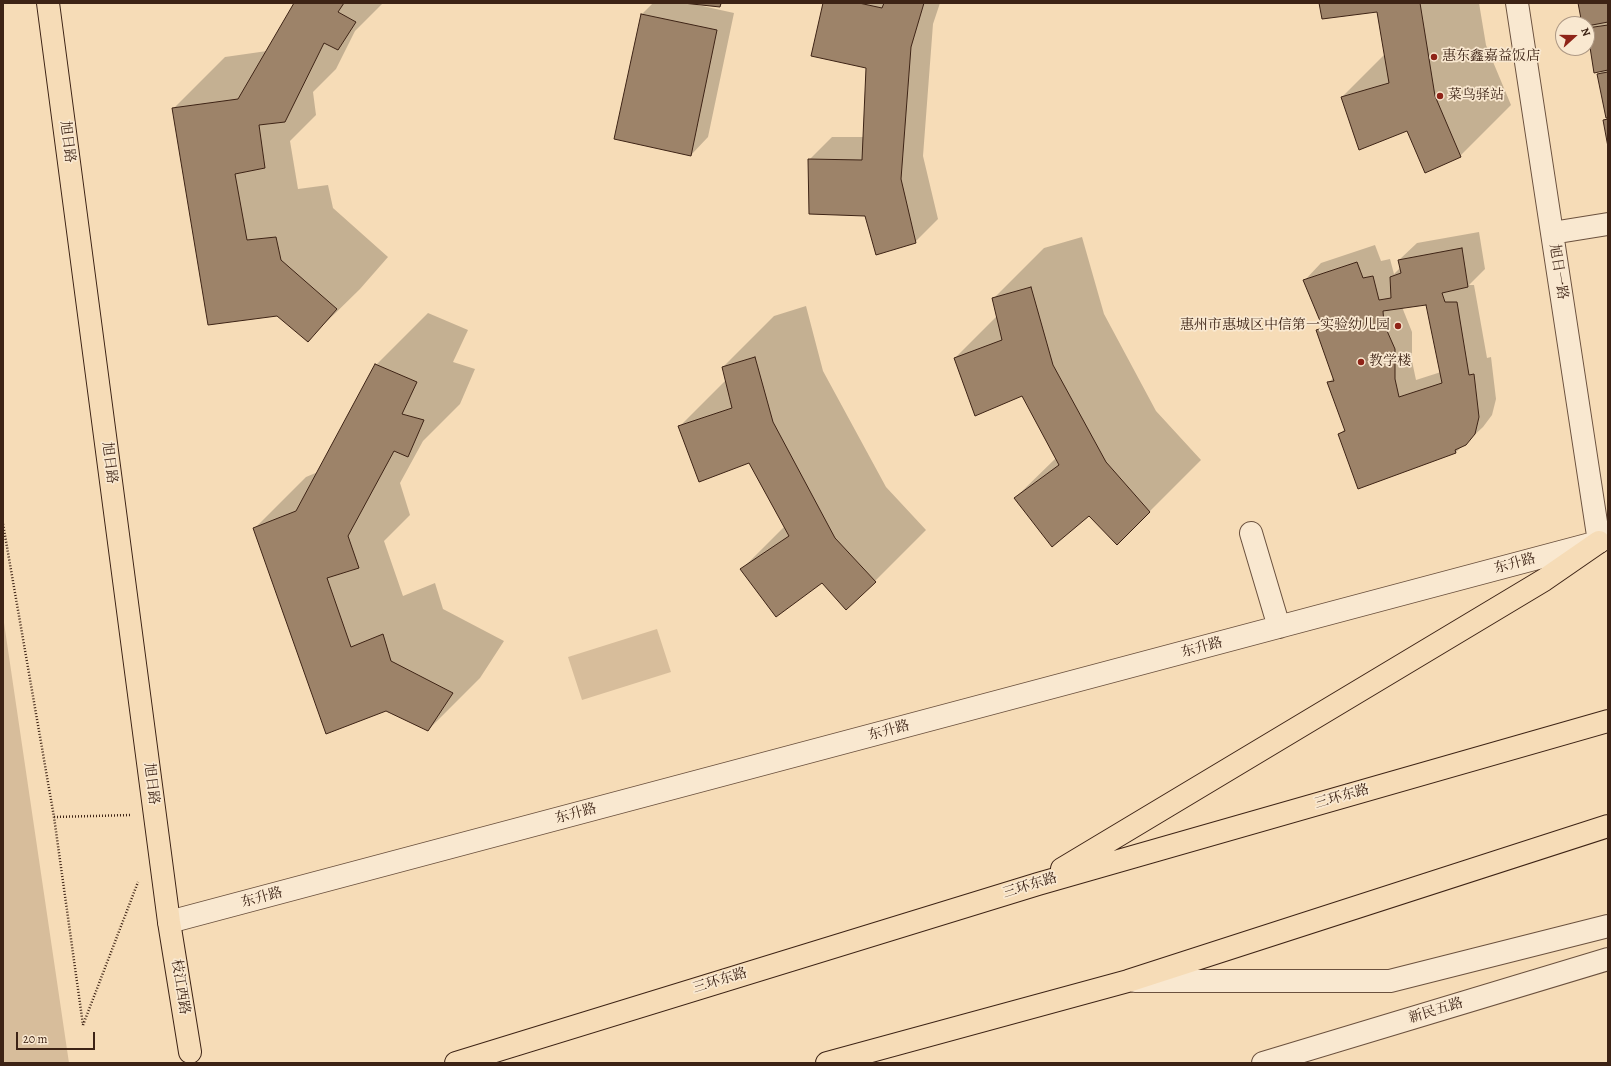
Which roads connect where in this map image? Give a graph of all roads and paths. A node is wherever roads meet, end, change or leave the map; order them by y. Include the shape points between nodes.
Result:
1 (48, 3) edge
2 (1517, 3) edge
3 (1608, 224) edge
4 (1552, 233) junction
5 (3, 524) edge
6 (1251, 533) dead end
7 (1605, 542) edge
8 (1279, 627) junction
9 (1608, 721) edge
10 (155, 815) junction
11 (54, 817) junction
12 (1608, 826) edge
13 (138, 881) dead end
14 (1038, 884) junction
15 (169, 922) junction
16 (1608, 926) edge
17 (1608, 959) edge
18 (1128, 981) junction
19 (190, 1052) dead end
20 (456, 1063) edge
21 (827, 1063) edge
22 (1263, 1063) edge

1 - 10 main road, 旭日路
2 - 4 street, 旭日一路
3 - 4 street
4 - 7 street, 旭日一路
5 - 11 path
6 - 8 street
7 - 8 street, 东升路
7 - 14 main road
8 - 15 street, 东升路
9 - 14 main road, 三环东路
10 - 11 path
10 - 15 main road, 旭日路
11 - 13 path via 83,1025
12 - 18 main road
14 - 20 main road, 三环东路
15 - 19 main road, 枝江西路
16 - 18 street via 1390,981
17 - 22 street, 新民五路
18 - 21 main road

